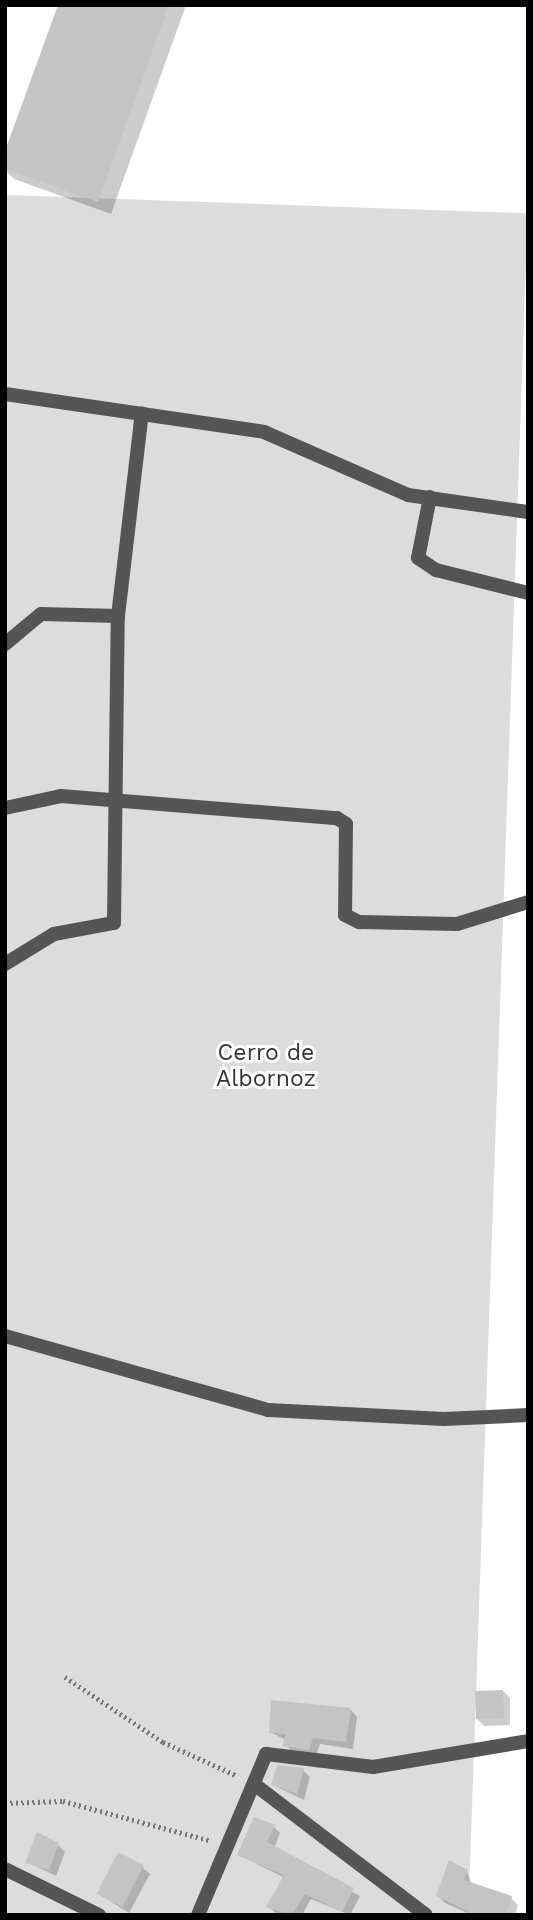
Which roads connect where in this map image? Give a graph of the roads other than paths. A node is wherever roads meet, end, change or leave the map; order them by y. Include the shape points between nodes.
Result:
1 (5, 394) edge
2 (142, 413) junction
3 (430, 497) junction
4 (528, 512) edge
5 (528, 593) edge
6 (118, 616) junction
7 (5, 644) edge
8 (115, 801) junction
9 (5, 808) edge
10 (528, 902) edge
11 (5, 964) edge
12 (5, 1336) edge
13 (528, 1415) edge
14 (528, 1741) edge
15 (254, 1784) junction
16 (5, 1869) edge
17 (99, 1915) edge
18 (198, 1915) edge
19 (426, 1915) edge

1 - 2 street
2 - 3 street via 264,432 408,495
2 - 6 street
3 - 4 street
3 - 5 street via 418,558 436,569
6 - 7 street via 41,614
6 - 8 street
8 - 9 street via 61,796
8 - 10 street via 337,818 346,824 345,915 359,922 457,923
8 - 11 street via 114,923 54,934
12 - 13 street via 268,1410 444,1419
14 - 15 street via 373,1767 270,1753
15 - 18 street
15 - 19 street
16 - 17 street

